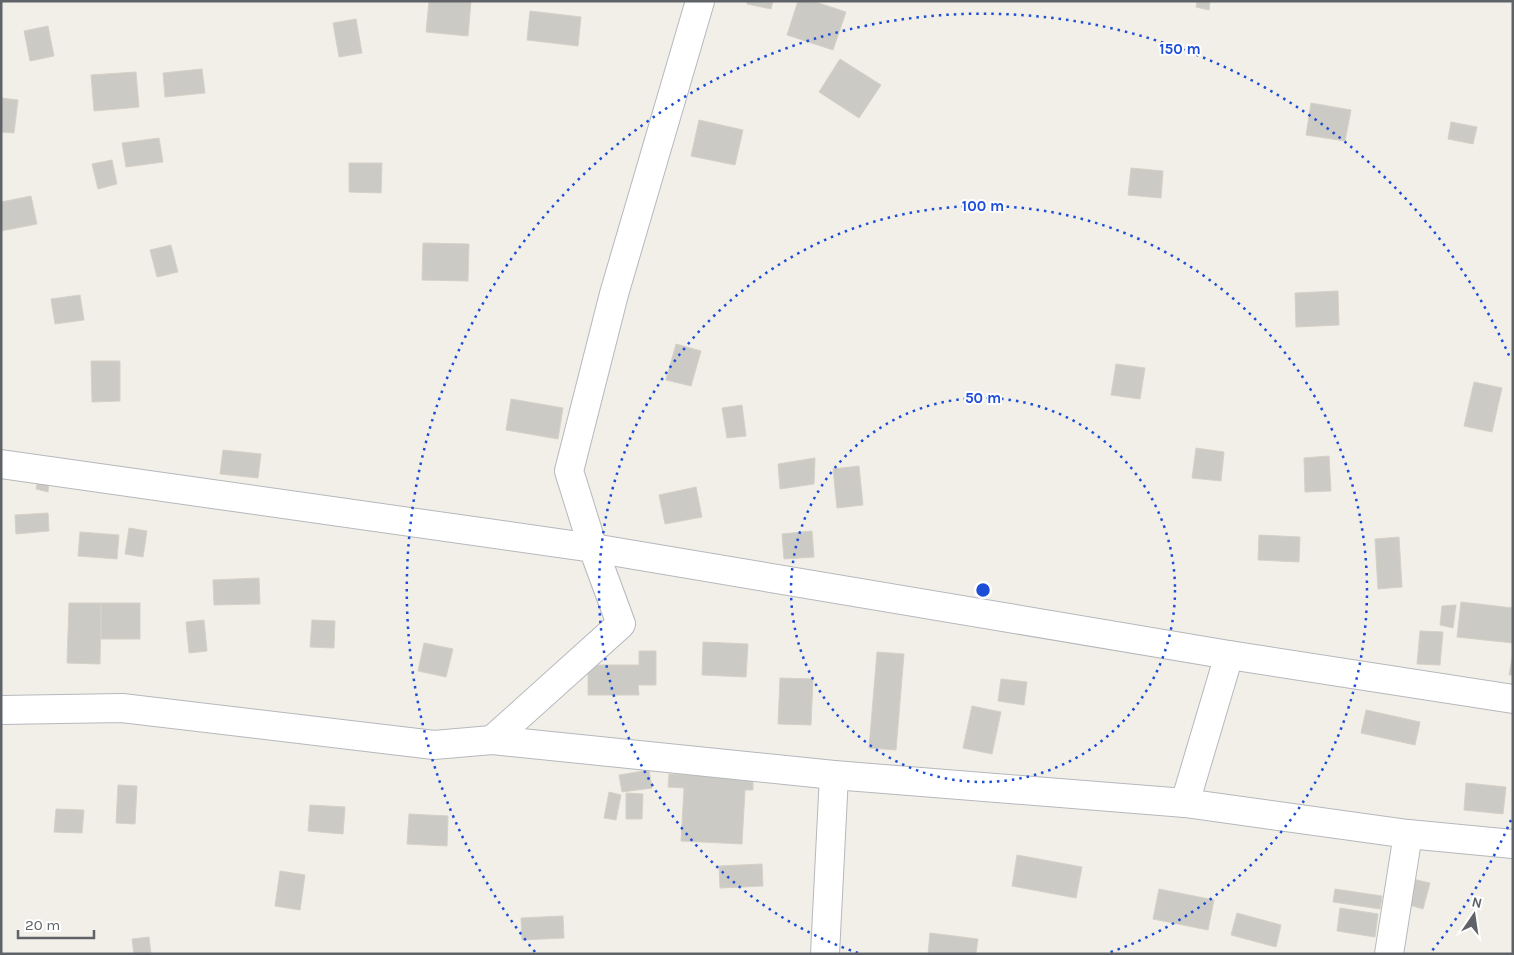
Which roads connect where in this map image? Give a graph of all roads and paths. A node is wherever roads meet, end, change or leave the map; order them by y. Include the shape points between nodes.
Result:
1 (700, 1) edge
2 (1, 464) edge
3 (593, 548) junction
4 (1229, 655) junction
5 (1513, 699) edge
6 (1, 710) edge
7 (492, 740) junction
8 (834, 775) junction
9 (1185, 803) junction
10 (1408, 834) junction
11 (1513, 844) edge
12 (825, 954) edge
13 (1389, 954) edge

1 - 3 street via 614,294 569,471
2 - 3 street
3 - 4 street
3 - 7 street via 621,624
4 - 5 street
4 - 9 street
6 - 7 street via 122,708 434,745
7 - 8 street
8 - 9 street
8 - 12 street
9 - 10 street
10 - 11 street
10 - 13 street

